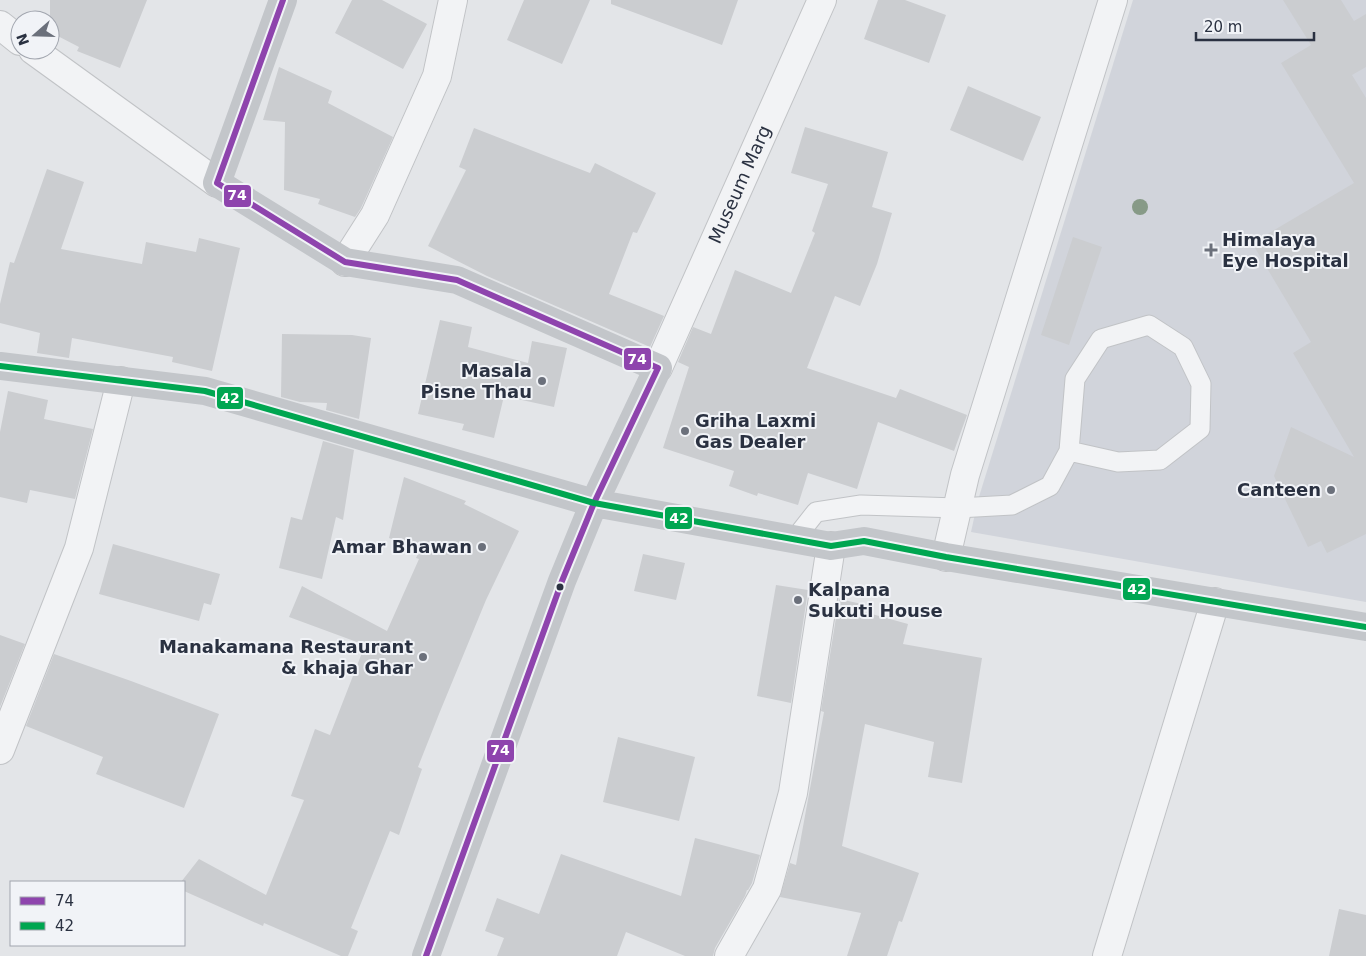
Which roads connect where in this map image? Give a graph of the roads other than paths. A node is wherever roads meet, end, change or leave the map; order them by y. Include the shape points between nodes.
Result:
1 (283, 0) edge
2 (453, 0) edge
3 (822, 0) edge
4 (1113, 0) edge
5 (47, 60) edge
6 (217, 183) junction
7 (345, 262) junction
8 (0, 366) edge
9 (658, 368) junction
10 (121, 381) junction
11 (1069, 451) junction
12 (594, 503) junction
13 (958, 508) junction
14 (794, 540) junction
15 (831, 546) junction
16 (946, 557) junction
17 (1215, 602) junction
18 (1366, 627) edge
19 (0, 750) edge
20 (426, 956) edge
21 (729, 956) edge
22 (1107, 956) edge

1 - 6 street
2 - 7 street via 437,76 376,216
3 - 9 street, Museum Marg
4 - 13 street via 965,475
5 - 6 street
6 - 7 street
7 - 9 street via 457,280
8 - 10 street
9 - 12 street
10 - 12 street via 205,391
10 - 19 street via 79,548
11 - 11 lane via 1075,379 1101,339 1150,325 1184,346 1201,384 1200,429 1160,460 1118,462
11 - 13 lane via 1050,486 1012,505
12 - 14 street
12 - 20 street via 562,581
13 - 14 lane via 861,505 816,512
13 - 16 street
14 - 15 street
15 - 16 street via 864,541
15 - 21 street via 793,793 767,888
16 - 17 street
17 - 18 street
17 - 22 street

